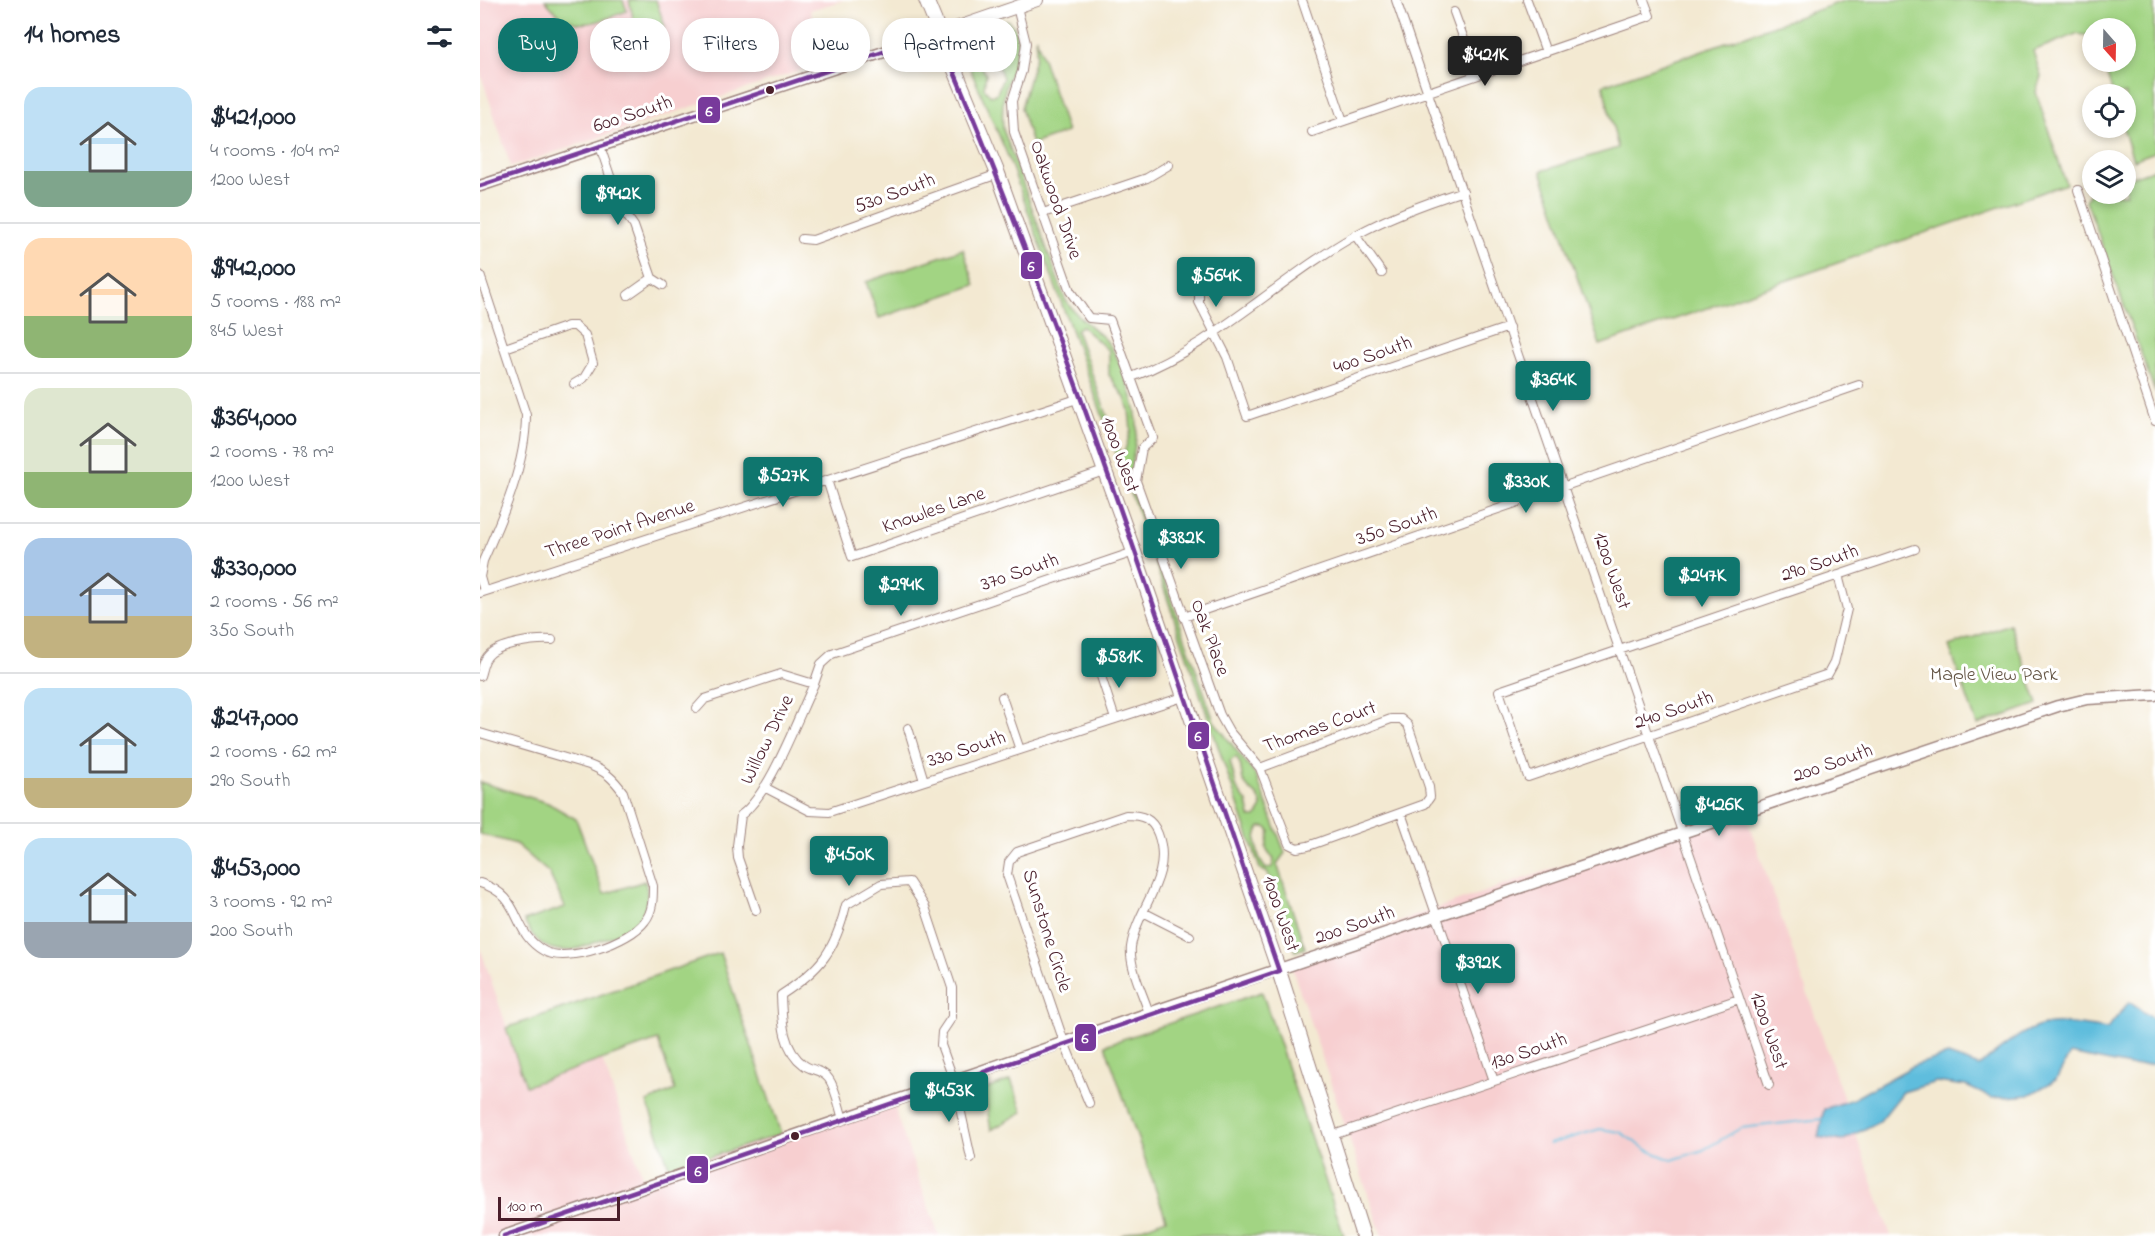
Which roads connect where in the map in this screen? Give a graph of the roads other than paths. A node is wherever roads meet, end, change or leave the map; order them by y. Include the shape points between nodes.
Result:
1 (926, 0) edge
2 (1037, 0) edge
3 (1302, 0) edge
4 (1396, 0) edge
5 (1527, 0) edge
6 (1644, 0) edge
7 (1017, 7) junction
8 (1454, 12) dead end
9 (933, 18) edge
10 (985, 18) edge
11 (1546, 52) junction
12 (882, 53) edge
13 (955, 72) edge
14 (1477, 75) junction
15 (1429, 92) junction
16 (1343, 121) junction
17 (1312, 132) dead end
18 (600, 146) junction
19 (1168, 165) dead end
20 (998, 174) junction
21 (480, 186) edge
22 (2078, 190) dead end
23 (1463, 191) junction
24 (1043, 213) junction
25 (1355, 236) junction
26 (802, 239) dead end
27 (1382, 273) dead end
28 (480, 275) edge
29 (652, 278) junction
30 (663, 285) dead end
31 (1198, 288) dead end
32 (628, 295) dead end
33 (1509, 327) junction
34 (1214, 333) junction
35 (505, 348) junction
36 (1132, 377) junction
37 (574, 384) dead end
38 (1859, 385) dead end
39 (1077, 399) junction
40 (2155, 421) edge
41 (1104, 471) junction
42 (827, 480) junction
43 (1565, 487) junction
44 (1914, 549) dead end
45 (1134, 552) junction
46 (1838, 575) junction
47 (482, 592) edge
48 (1184, 617) junction
49 (552, 640) dead end
50 (1621, 650) junction
51 (1098, 668) dead end
52 (480, 676) edge
53 (814, 684) junction
54 (2155, 695) edge
55 (1002, 697) dead end
56 (1183, 697) junction
57 (697, 708) dead end
58 (1115, 719) junction
59 (908, 728) dead end
60 (480, 733) edge
61 (1651, 736) junction
62 (1020, 750) junction
63 (1260, 768) junction
64 (1528, 777) joint
65 (924, 781) junction
66 (764, 787) junction
67 (1401, 813) junction
68 (1684, 834) junction
69 (480, 883) edge
70 (756, 910) dead end
71 (1145, 913) junction
72 (1438, 917) junction
73 (1190, 936) dead end
74 (1279, 971) junction
75 (1739, 999) junction
76 (1149, 1013) junction
77 (1064, 1042) junction
78 (954, 1081) junction
79 (1494, 1081) junction
80 (1769, 1085) dead end
81 (1089, 1103) dead end
82 (843, 1119) junction
83 (1330, 1136) junction
84 (971, 1158) dead end
85 (504, 1236) edge
86 (1363, 1236) edge

1 - 9 main road, 1000 West
2 - 7 main road, 600 South
3 - 16 street
4 - 15 street, 1200 West
5 - 11 street
6 - 11 street via 1650,16
7 - 10 main road, 600 South
7 - 24 street, Oakwood Drive via 1026,43 1011,117
8 - 14 street
11 - 14 street
12 - 18 street, 600 South
13 - 20 main road, 1000 West
14 - 15 street
15 - 16 street
15 - 23 street, 1200 West
16 - 17 street
18 - 21 street, 600 South
18 - 29 street via 620,206 634,226
19 - 24 street via 1147,178
20 - 26 street, 530 South via 813,240
20 - 39 main road, 1000 West
22 - 40 street
23 - 25 street via 1402,212
23 - 33 street, 1200 West
24 - 36 street, Oakwood Drive via 1070,291 1089,318 1110,320
25 - 27 street
25 - 34 street
28 - 35 street
29 - 30 street
29 - 32 street
31 - 34 street via 1199,302
33 - 34 street, 400 South via 1247,416 1227,357
33 - 43 street, 1200 West
34 - 36 street via 1180,356
35 - 37 street via 568,326 582,329 592,363 590,371
35 - 47 street via 526,415 526,438 483,561
36 - 48 street, Oak Place via 1154,438 1142,448 1136,481
38 - 43 street, 350 South
39 - 41 main road, 1000 West
39 - 42 street, Three Point Avenue
41 - 42 street, Knowles Lane via 852,556
41 - 45 main road, 1000 West
42 - 47 street, Three Point Avenue
43 - 48 street, 350 South
43 - 50 street, 1200 West
44 - 46 street, 290 South
45 - 53 street, 370 South via 832,654 821,664
45 - 56 main road, 1000 West
46 - 50 street, 290 South
46 - 61 street, 240 South via 1846,609 1828,674
48 - 63 street, Oak Place via 1220,715
49 - 52 street via 533,638 494,651 488,655
50 - 61 street, 1200 West
50 - 64 street, 290 South via 1498,691
51 - 58 street
53 - 57 street via 781,674 705,699
53 - 66 street, Willow Drive
54 - 68 street, 200 South via 2087,699 2058,706
55 - 62 street
56 - 58 street, 330 South
56 - 74 main road, 1000 West
58 - 62 street, 330 South
59 - 65 street
60 - 69 street via 589,765 613,778 623,792 653,886 653,898 645,922 626,938 564,956 546,953 532,943 511,902 501,892
61 - 64 street, 240 South
61 - 68 street, 1200 West
62 - 65 street, 330 South
63 - 67 street, Thomas Court via 1289,844 1297,848
63 - 67 street, Thomas Court via 1391,719 1401,719 1408,725 1430,797 1425,804
65 - 66 street, 330 South via 820,813
66 - 70 street, Willow Drive via 753,806 741,814 737,846
67 - 72 street
68 - 72 street, 200 South
68 - 75 street, 1200 West
71 - 73 street
71 - 76 street, Sunstone Circle via 1131,949
71 - 77 street, Sunstone Circle via 1161,871 1162,852 1153,823 1141,815 1126,815 1017,852 1009,862 1007,875
72 - 74 street, 200 South
72 - 79 street
74 - 76 street, 200 South
74 - 83 main road, 1000 West
75 - 79 street, 130 South
75 - 80 street, 1200 West
76 - 77 street, 200 South
77 - 78 street, 200 South
77 - 81 street
78 - 82 street, 200 South
78 - 82 street via 941,1045 942,1032 952,1017 952,988 925,907 909,882 881,884 846,905 830,954 815,971 781,995 782,1027 789,1045 804,1066 829,1079
78 - 84 street
79 - 83 street, 130 South
82 - 85 street, 200 South
83 - 86 main road, 1000 West

